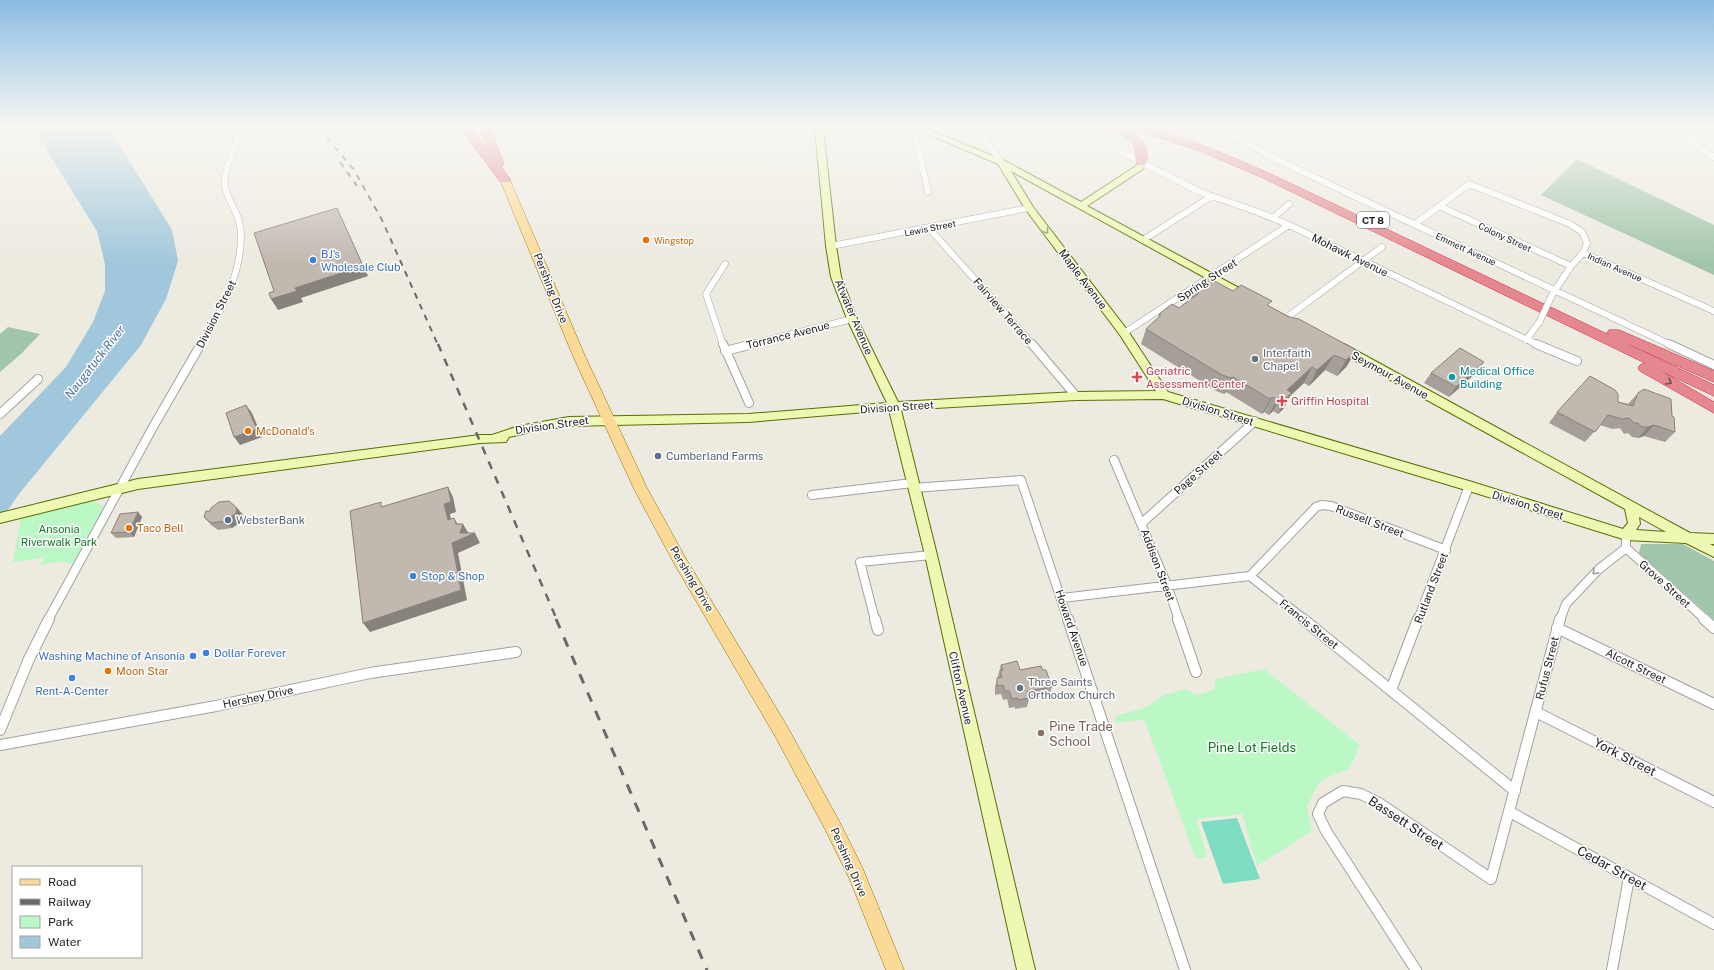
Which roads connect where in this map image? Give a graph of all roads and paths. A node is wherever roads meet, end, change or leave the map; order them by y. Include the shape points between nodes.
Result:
1 (226, 173) edge
2 (500, 173) edge
3 (502, 173) edge
4 (824, 173) edge
5 (924, 173) edge
6 (1008, 173) edge
7 (1021, 173) edge
8 (1131, 173) edge
9 (1163, 173) edge
10 (1262, 173) edge
11 (1276, 173) edge
12 (1306, 173) edge
13 (505, 180) junction
14 (928, 192) dead end
15 (1212, 196) junction
16 (1289, 204) dead end
17 (1081, 206) junction
18 (1439, 206) junction
19 (1029, 208) junction
20 (1273, 218) junction
21 (1415, 224) junction
22 (1289, 226) junction
23 (929, 228) junction
24 (1143, 240) junction
25 (831, 246) junction
26 (1382, 247) dead end
27 (1583, 253) junction
28 (1362, 262) junction
29 (725, 264) dead end
30 (1571, 266) junction
31 (1211, 277) junction
32 (1553, 294) junction
33 (1513, 295) junction
34 (1261, 304) edge
35 (1273, 311) edge
36 (1714, 311) edge
37 (1286, 318) junction
38 (852, 319) junction
39 (1583, 320) junction
40 (1299, 325) edge
41 (1124, 333) junction
42 (1526, 340) junction
43 (1333, 344) edge
44 (725, 351) junction
45 (1577, 361) dead end
46 (1714, 365) edge
47 (1714, 377) edge
48 (38, 379) dead end
49 (1714, 383) edge
50 (1714, 391) edge
51 (1163, 395) junction
52 (1076, 396) junction
53 (749, 403) dead end
54 (894, 406) junction
55 (1714, 408) edge
56 (0, 414) edge
57 (1255, 421) junction
58 (610, 422) junction
59 (1114, 460) dead end
60 (913, 486) junction
61 (1469, 486) junction
62 (122, 487) junction
63 (812, 495) dead end
64 (1631, 508) junction
65 (0, 518) edge
66 (1142, 523) junction
67 (1689, 539) junction
68 (1714, 539) edge
69 (1626, 542) junction
70 (1446, 550) junction
71 (1714, 552) edge
72 (931, 554) junction
73 (1250, 576) junction
74 (1168, 585) junction
75 (1062, 598) junction
76 (1557, 628) junction
77 (1714, 628) edge
78 (878, 630) dead end
79 (516, 652) dead end
80 (1196, 672) dead end
81 (1391, 690) junction
82 (1714, 704) edge
83 (1536, 712) junction
84 (0, 730) edge
85 (0, 745) edge
86 (1515, 792) junction
87 (1714, 802) edge
88 (1510, 812) junction
89 (1629, 878) junction
90 (1714, 924) edge
91 (895, 970) edge
92 (1026, 970) edge
93 (1186, 970) edge
94 (1416, 970) edge
95 (1612, 970) edge

1 - 62 street, Division Street via 225,186 239,221 241,240 238,268 212,328 153,427
2 - 13 highway
3 - 13 highway
4 - 25 main road, Atwater Avenue
5 - 14 street
6 - 19 main road, Maple Avenue
7 - 17 main road
8 - 17 main road
9 - 15 street, Mohawk Avenue
10 - 33 highway, CT 8
11 - 39 highway, CT 8
12 - 21 street, Emmett Avenue
13 - 58 main road, Pershing Drive via 579,356
15 - 20 street, Mohawk Avenue
15 - 24 street
16 - 20 street
17 - 24 main road
18 - 21 street
18 - 27 street, Indian Avenue via 1469,184 1570,224 1582,232 1587,243
18 - 30 street, Colony Street
19 - 23 street, Lewis Street
19 -> 41 main road, Maple Avenue
20 - 22 street, Mohawk Avenue
21 - 32 street, Emmett Avenue
22 - 28 street, Mohawk Avenue
22 - 31 street, Spring Street
23 - 25 street, Lewis Street
23 - 52 street, Fairview Terrace
24 - 31 main road
25 - 38 main road, Atwater Avenue via 839,289
26 - 28 street
27 - 30 street
27 - 36 street, Indian Avenue
28 - 37 street
28 - 42 street, Mohawk Avenue
29 - 44 street via 706,294
30 - 32 street
31 - 34 main road
31 - 41 street, Spring Street
32 - 42 street, bridge via 1540,321
32 - 46 street, Emmett Avenue
33 - 50 highway, CT 8
33 -> 55 highway
35 - 37 main road
37 - 40 main road
38 - 44 street, Torrance Avenue
38 - 54 main road, Atwater Avenue
39 - 47 highway
39 - 49 highway, CT 8
41 - 51 main road, Maple Avenue
42 - 45 street, Mohawk Avenue
43 - 64 main road, Seymour Avenue
44 - 53 street
48 - 56 street
51 - 52 main road, Division Street
51 - 57 main road, Division Street
52 - 54 main road, Division Street
54 - 58 main road, Division Street via 748,418
54 - 60 main road, Clifton Avenue
57 - 61 main road, Division Street
57 - 66 street, Page Street
58 - 62 main road, Division Street via 586,428
58 - 91 main road, Pershing Drive via 641,489 680,561 781,731 832,824 857,876
59 - 66 street, Addison Street
60 - 63 street
60 - 72 main road, Clifton Avenue
60 - 75 street, Howard Avenue via 1021,480
61 - 69 main road, Division Street
61 - 70 street, Rutland Street
62 - 65 main road, Division Street
62 - 84 street via 50,617 29,659
64 - 67 main road, Seymour Avenue
64 - 69 main road via 1634,524
66 - 74 street, Addison Street
67 - 68 main road, Division Street
67 - 69 main road, Division Street
67 - 71 main road, Seymour Avenue
69 -> 76 street, Rufus Street via 1566,604
69 - 77 street, Grove Street
70 - 73 street, Russell Street via 1331,506 1322,505 1316,507
70 - 81 street, Rutland Street
72 - 78 street via 860,562
72 - 92 main road, Clifton Avenue
73 - 74 street
73 - 81 street, Francis Street
74 - 75 street
74 - 80 street, Addison Street
75 - 93 street, Howard Avenue
76 - 82 street, Alcott Street
76 - 83 street, Rufus Street
79 - 85 street, Hershey Drive via 370,673 216,706
81 - 86 street, Francis Street
83 - 86 street, Rufus Street
83 - 87 street, York Street
86 - 88 street, Rufus Street
88 - 89 street, Cedar Street
88 - 94 street, Bassett Street via 1491,879 1379,803 1361,794 1343,791 1323,803 1318,814 1326,832
89 - 90 street, Cedar Street
89 - 95 street

